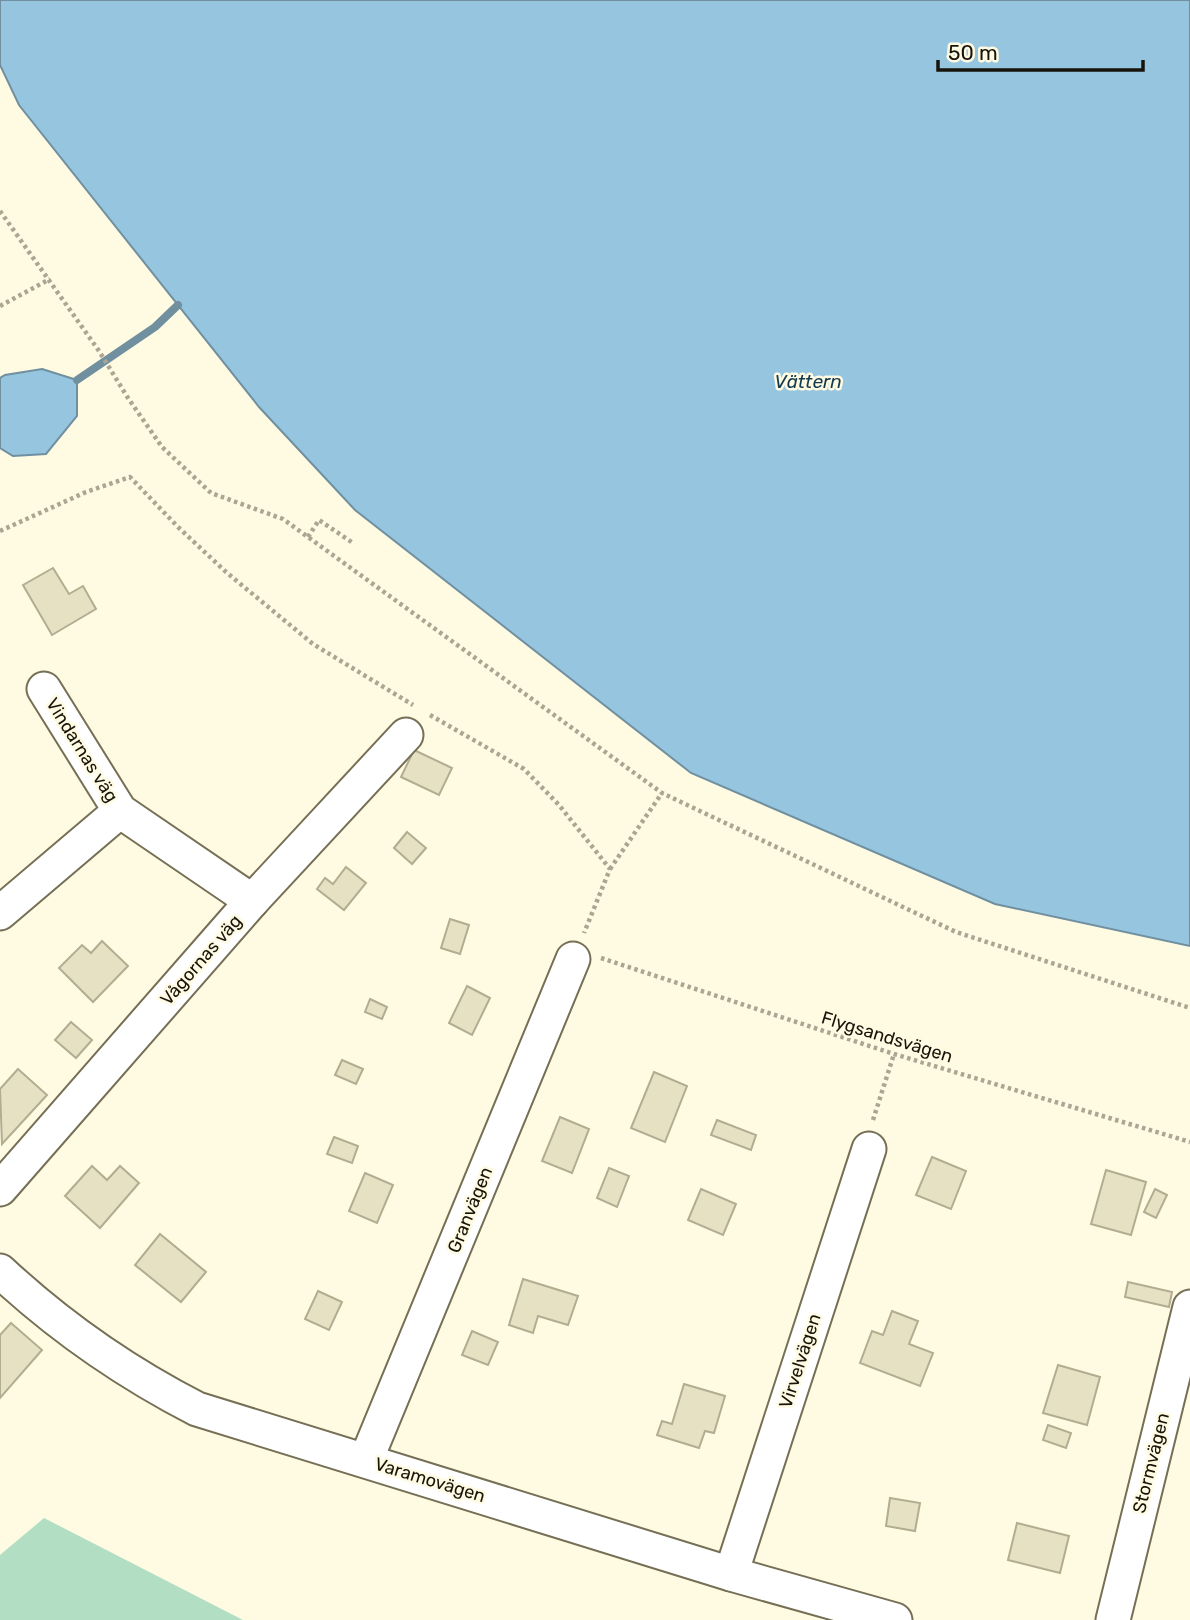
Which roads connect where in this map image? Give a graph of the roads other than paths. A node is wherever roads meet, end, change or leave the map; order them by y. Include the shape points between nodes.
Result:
1 (44, 689) dead end
2 (418, 719) road end
3 (120, 811) junction
4 (252, 901) junction
5 (0, 912) edge
6 (581, 951) road end
7 (869, 1149) road end
8 (0, 1189) edge
9 (0, 1271) edge
10 (1190, 1307) edge
11 (366, 1460) junction
12 (731, 1574) junction
13 (895, 1620) edge
14 (1113, 1620) edge

1 - 3 street, Vindarnas väg
2 - 4 street, Vågornas väg
3 - 4 street, Vindarnas väg
3 - 5 street, Vindarnas väg
4 - 8 street, Vågornas väg
6 - 11 street, Granvägen
7 - 12 street, Virvelvägen
9 - 11 street, Varamovägen via 77,1336 153,1387 197,1409
10 - 14 street, Stormvägen
11 - 12 street, Varamovägen
12 - 13 street, Varamovägen

